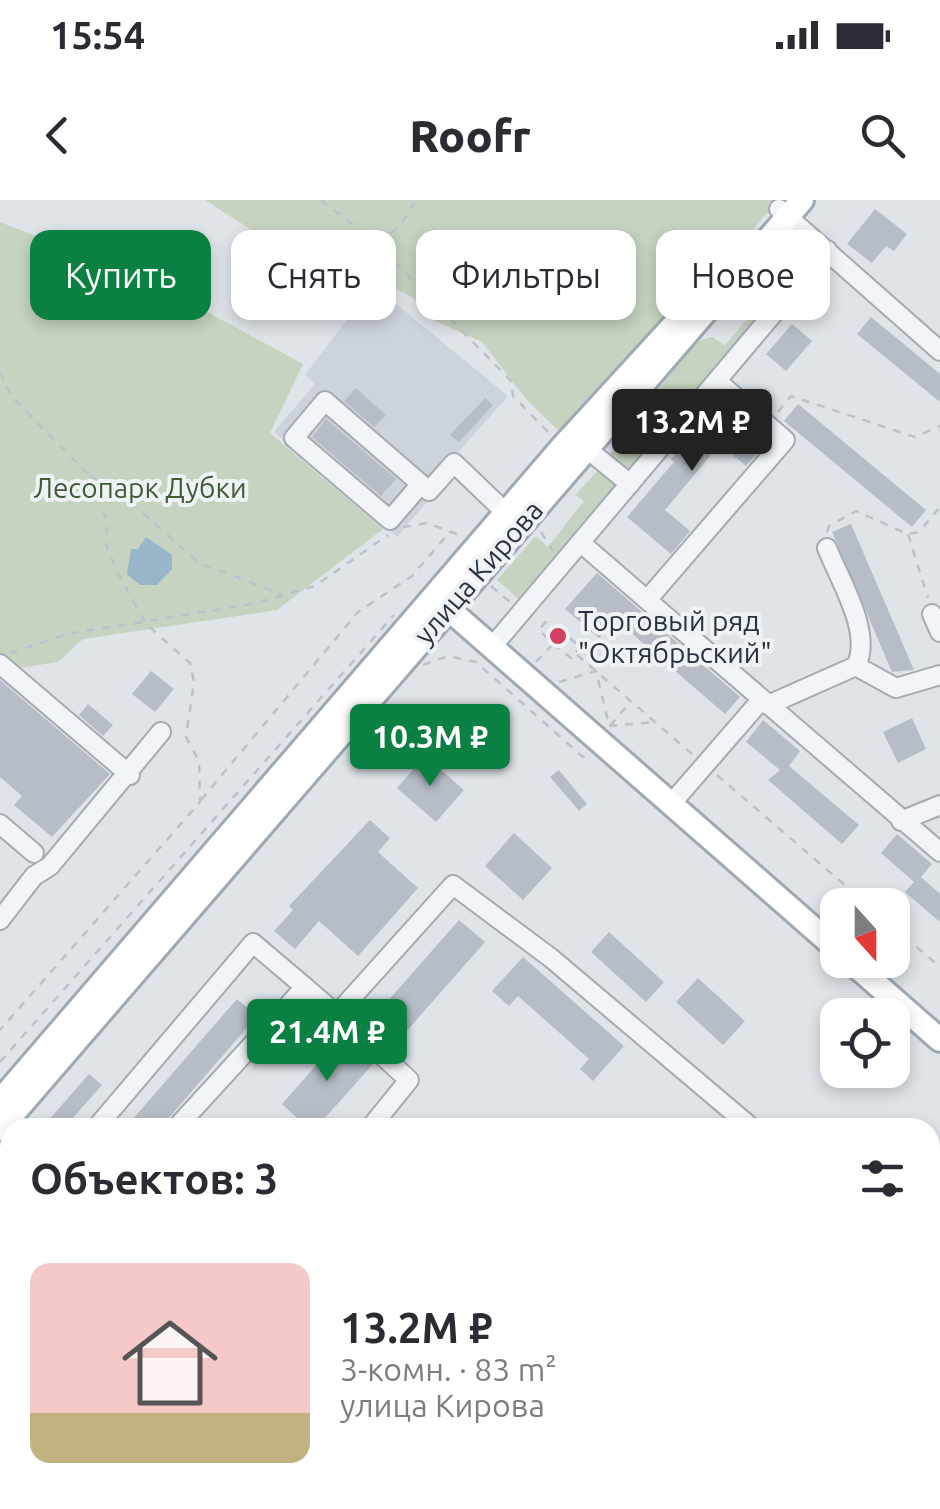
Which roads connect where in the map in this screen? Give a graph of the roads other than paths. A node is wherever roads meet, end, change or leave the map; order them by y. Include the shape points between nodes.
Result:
1 (810, 200) edge
2 (791, 210) edge
3 (809, 230) edge
4 (830, 253) edge
5 (768, 320) edge
6 (940, 351) edge
7 (716, 381) junction
8 (574, 447) junction
9 (421, 484) junction
10 (630, 484) junction
11 (506, 513) junction
12 (580, 543) junction
13 (827, 548) road end
14 (647, 600) junction
15 (440, 602) junction
16 (932, 614) road end
17 (940, 632) edge
18 (492, 647) junction
19 (0, 664) edge
20 (856, 666) junction
21 (940, 675) edge
22 (765, 702) junction
23 (161, 732) dead end
24 (130, 775) junction
25 (671, 804) junction
26 (940, 805) edge
27 (901, 821) junction
28 (0, 824) edge
29 (940, 852) edge
30 (34, 853) dead end
31 (0, 920) edge
32 (820, 934) edge
33 (869, 978) edge
34 (305, 987) junction
35 (341, 1018) junction
36 (940, 1040) edge
37 (7, 1118) edge
38 (104, 1118) edge
39 (185, 1118) edge
40 (378, 1118) edge
41 (740, 1118) edge

1 - 2 street, улица Кирова
2 - 3 street
2 - 8 main road, улица Кирова
2 - 8 main road, улица Кирова via 685,336
4 - 6 street
5 - 7 street
7 - 10 street
7 - 14 street via 785,440
8 - 10 street
8 - 11 main road, улица Кирова
8 - 15 main road, улица Кирова
9 - 9 street via 390,520 294,438 325,401
9 - 11 street via 430,490 454,463
10 - 12 street
11 - 15 main road, улица Кирова
12 - 14 street
12 - 18 street
13 - 20 street via 861,636
14 - 22 street
15 - 18 main road
15 - 37 main road, улица Кирова
16 - 17 street
18 - 25 main road
19 - 24 street
20 - 21 street via 896,688
20 - 22 street
22 - 25 street
22 - 27 street
23 - 24 street
24 - 31 street
25 - 32 main road
26 - 27 street
27 - 29 street
28 - 30 street
33 - 36 main road
34 - 35 street
34 - 38 street via 253,943
34 - 39 street
35 - 40 street via 410,1080
35 - 41 street via 337,1014 453,885 551,958

